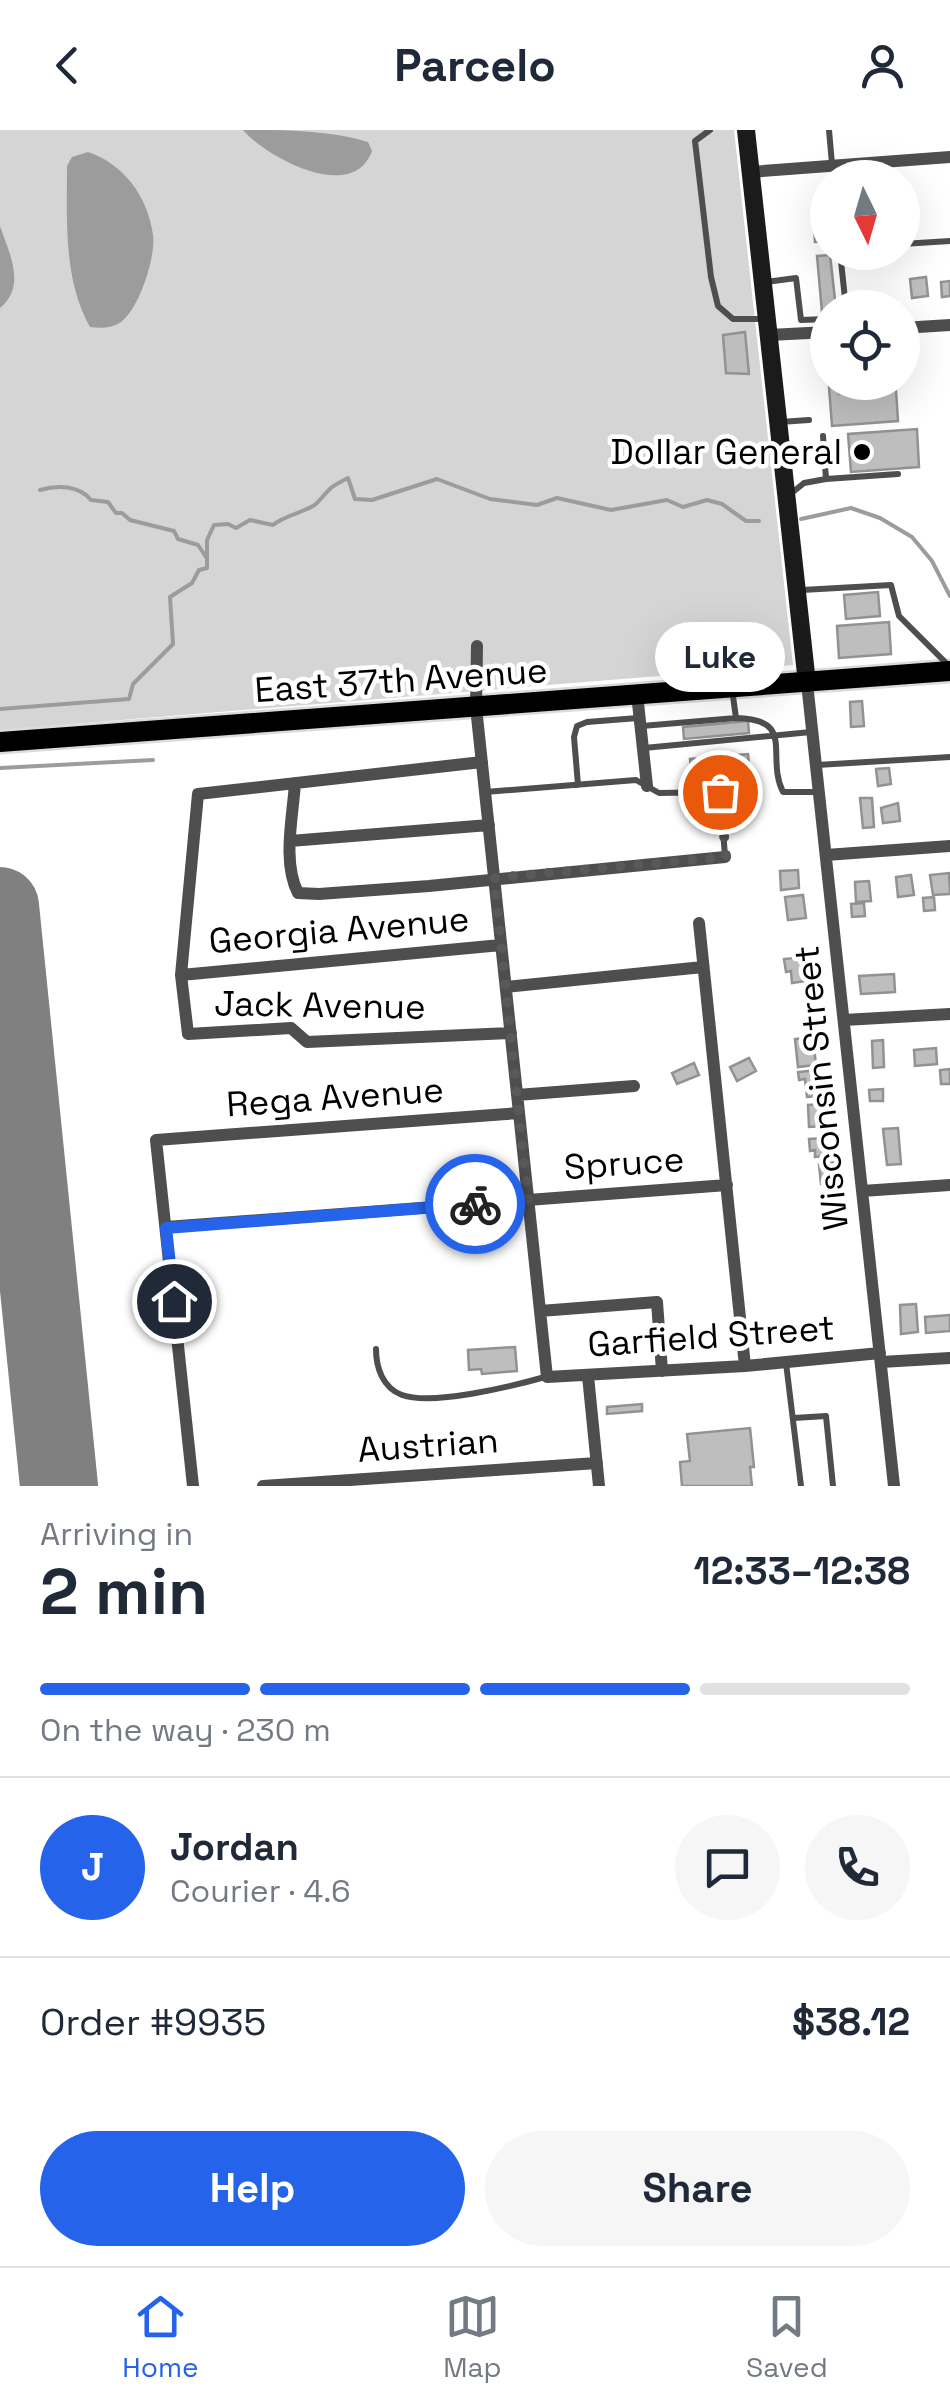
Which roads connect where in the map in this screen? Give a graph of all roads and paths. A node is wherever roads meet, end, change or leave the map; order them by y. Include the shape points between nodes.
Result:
1 (710, 130) edge
2 (746, 130) edge
3 (829, 130) edge
4 (950, 157) edge
5 (832, 160) edge
6 (911, 160) edge
7 (810, 168) edge
8 (750, 172) junction
9 (950, 240) edge
10 (920, 242) edge
11 (763, 282) junction
12 (810, 319) edge
13 (950, 325) edge
14 (768, 327) junction
15 (920, 327) edge
16 (810, 330) edge
17 (809, 420) dead end
18 (779, 422) junction
19 (823, 436) dead end
20 (898, 474) dead end
21 (826, 478) junction
22 (787, 496) junction
23 (797, 590) junction
24 (477, 646) dead end
25 (950, 669) edge
26 (807, 683) junction
27 (732, 688) junction
28 (637, 694) junction
29 (476, 707) junction
30 (736, 718) junction
31 (640, 722) junction
32 (812, 732) junction
33 (776, 734) junction
34 (0, 742) edge
35 (643, 748) junction
36 (950, 757) edge
37 (482, 762) junction
38 (816, 765) junction
39 (295, 783) junction
40 (578, 784) junction
41 (647, 786) junction
42 (485, 792) junction
43 (819, 792) junction
44 (489, 825) junction
45 (290, 841) junction
46 (950, 846) edge
47 (826, 855) junction
48 (726, 857) joint
49 (494, 878) junction
50 (699, 923) dead end
51 (502, 945) junction
52 (702, 967) junction
53 (181, 975) junction
54 (506, 988) junction
55 (950, 1014) edge
56 (844, 1020) junction
57 (510, 1033) junction
58 (634, 1086) dead end
59 (517, 1096) junction
60 (519, 1113) junction
61 (727, 1185) junction
62 (950, 1185) edge
63 (862, 1191) junction
64 (528, 1200) junction
65 (166, 1228) junction
66 (540, 1311) junction
67 (376, 1350) dead end
68 (881, 1358) junction
69 (950, 1358) edge
70 (786, 1362) junction
71 (745, 1366) junction
72 (662, 1372) junction
73 (588, 1376) junction
74 (546, 1377) junction
75 (794, 1418) junction
76 (597, 1463) junction
77 (193, 1486) edge
78 (263, 1486) edge
79 (599, 1486) edge
80 (801, 1486) edge
81 (833, 1486) edge
82 (894, 1486) edge

1 - 14 lane via 696,141 718,306 733,319
2 - 8 street
3 - 5 lane
4 - 6 street
7 - 8 street
8 - 11 street
9 - 10 lane
11 - 12 lane via 796,278 801,320
11 - 14 street
13 - 15 street
14 - 16 street
14 - 18 street
17 - 18 lane
18 - 22 street
19 - 21 lane
20 - 21 lane
21 - 22 lane
22 - 23 street
23 - 25 lane via 891,585 898,616
23 - 26 street
24 - 29 street
25 - 26 main road, East 37th Avenue
26 - 27 main road, East 37th Avenue
26 - 32 street, Wisconsin Street
27 - 28 main road, East 37th Avenue
27 - 30 lane
28 - 29 main road, East 37th Avenue
28 - 31 street
29 - 34 main road, East 37th Avenue
29 - 37 street
30 - 31 lane
30 - 33 lane via 763,721
31 - 35 street
31 - 40 lane via 578,726
32 - 33 lane
32 - 38 street, Wisconsin Street
33 - 35 lane
33 - 43 lane via 783,792
35 - 41 street
36 - 38 lane
37 - 39 street
37 - 42 street
38 - 43 street, Wisconsin Street
39 - 45 street
39 - 53 street via 198,794
40 - 41 lane via 636,780
40 - 42 lane
41 - 48 lane via 659,793 720,792
42 - 44 street
43 - 47 street, Wisconsin Street
44 - 45 street
44 - 49 street
45 - 49 street via 298,893
46 - 47 street
47 - 56 street, Wisconsin Street
48 - 49 street
49 - 51 street
50 - 52 street
51 - 53 street, Georgia Avenue
51 - 54 street
52 - 54 street
52 - 61 street
53 - 57 street, Jack Avenue via 188,1034 291,1028 307,1042
54 - 57 street
55 - 56 street
56 - 63 street, Wisconsin Street
57 - 59 street
58 - 59 street
59 - 60 street
60 - 64 street
60 - 65 street, Rega Avenue via 156,1140
61 - 64 street, Spruce
61 - 71 street
62 - 63 street
63 - 68 street, Wisconsin Street
64 - 65 street, Spruce
64 - 66 street
65 - 77 street
66 - 72 street via 657,1302
66 - 74 street
67 - 74 lane via 376,1366 390,1388 405,1396 448,1396
68 - 69 street, Garfield Street
68 - 70 street, Garfield Street
68 - 82 street, Wisconsin Street
70 - 71 street, Garfield Street
70 - 75 lane
71 - 72 street, Garfield Street
72 - 73 street, Garfield Street
73 - 74 street, Garfield Street
73 - 76 street
75 - 80 lane
75 - 81 lane via 826,1416
76 - 78 street, Austrian
76 - 79 street

